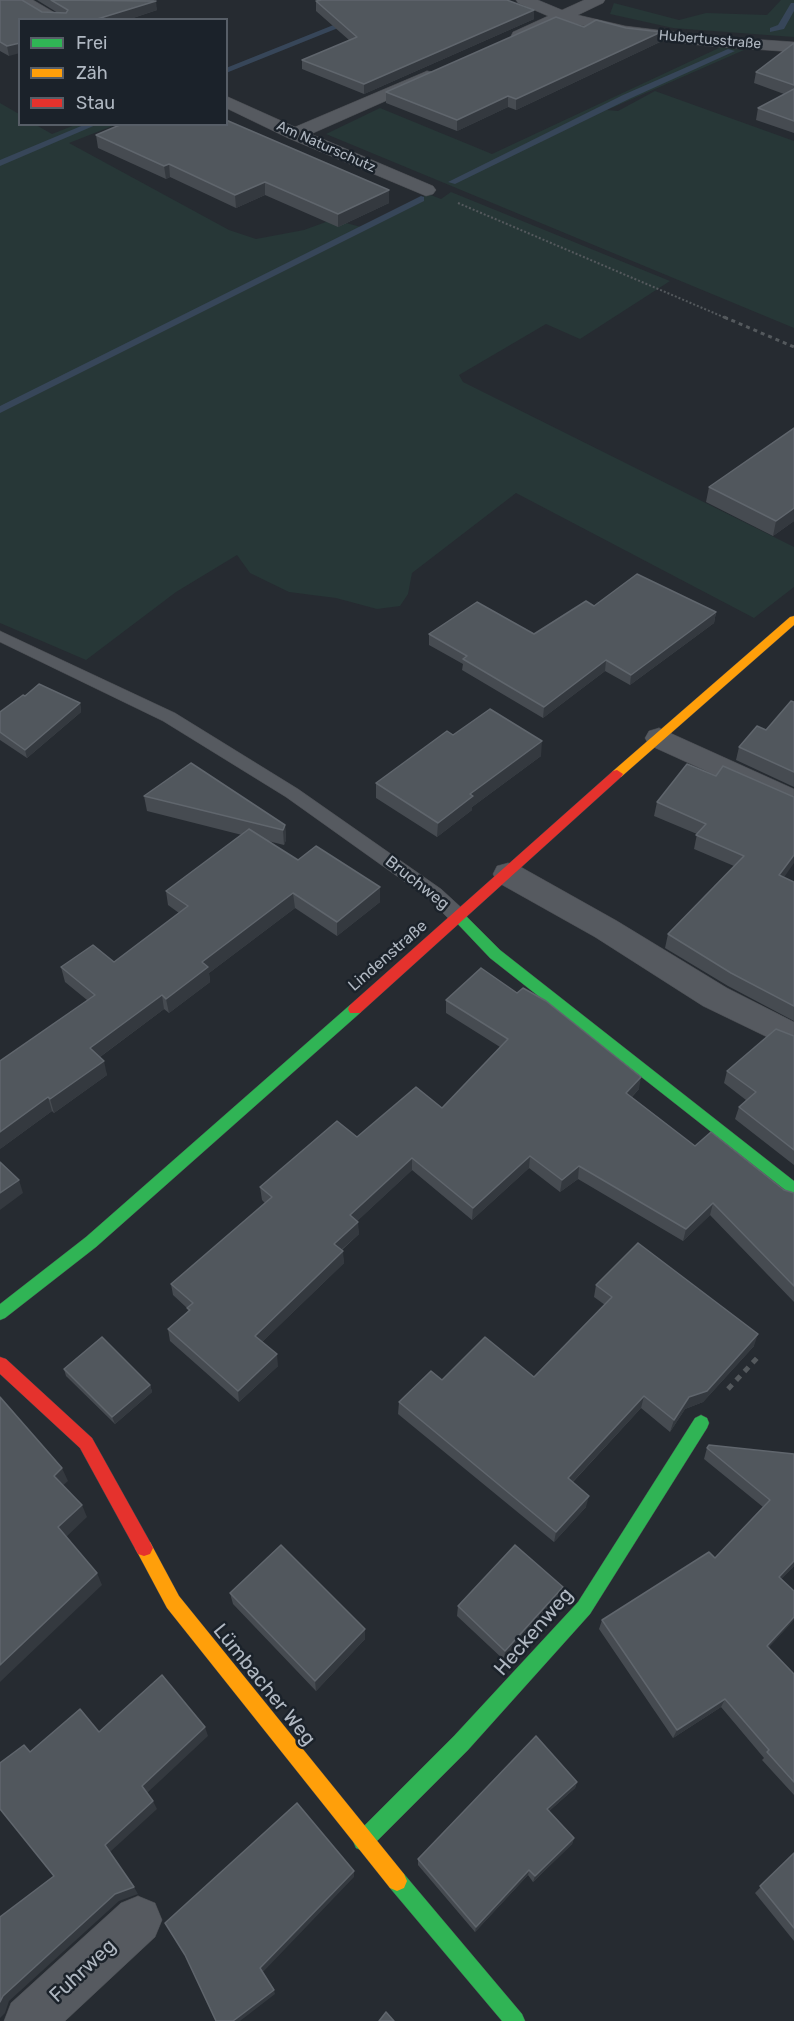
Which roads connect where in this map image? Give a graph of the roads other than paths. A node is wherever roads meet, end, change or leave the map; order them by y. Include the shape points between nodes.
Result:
1 (20, 0) edge
2 (524, 0) edge
3 (597, 0) edge
4 (562, 16) junction
5 (55, 18) edge
6 (499, 44) edge
7 (794, 47) edge
8 (445, 68) edge
9 (228, 102) edge
10 (294, 134) junction
11 (426, 190) road end
12 (794, 619) edge
13 (0, 636) edge
14 (659, 738) junction
15 (794, 801) edge
16 (507, 874) junction
17 (458, 916) junction
18 (794, 1038) edge
19 (794, 1189) edge
20 (0, 1313) edge
21 (0, 1364) edge
22 (701, 1423) dead end
23 (363, 1841) junction
24 (138, 1920) dead end
25 (29, 2021) edge
26 (515, 2021) edge

1 - 5 street
2 - 4 street, Hubertusstraße
3 - 4 street
4 - 6 street
4 - 7 street, Hubertusstraße via 625,31
8 - 10 street
9 - 10 street, Am Naturschutz
10 - 11 street, Am Naturschutz
12 - 14 street, Lindenstraße
13 - 17 lane, Bruchweg via 169,717 292,793 435,894
14 - 15 street
14 - 16 street, Lindenstraße
16 - 17 street, Lindenstraße
16 - 18 street via 606,929 715,997
17 - 19 street, Bruchweg via 495,954
17 - 20 street, Lindenstraße via 91,1242
21 - 23 street, Lümbacher Weg via 86,1443 173,1602
22 - 23 street, Heckenweg via 584,1608 461,1743
23 - 26 street, Lümbacher Weg
24 - 25 street, Fuhrweg

